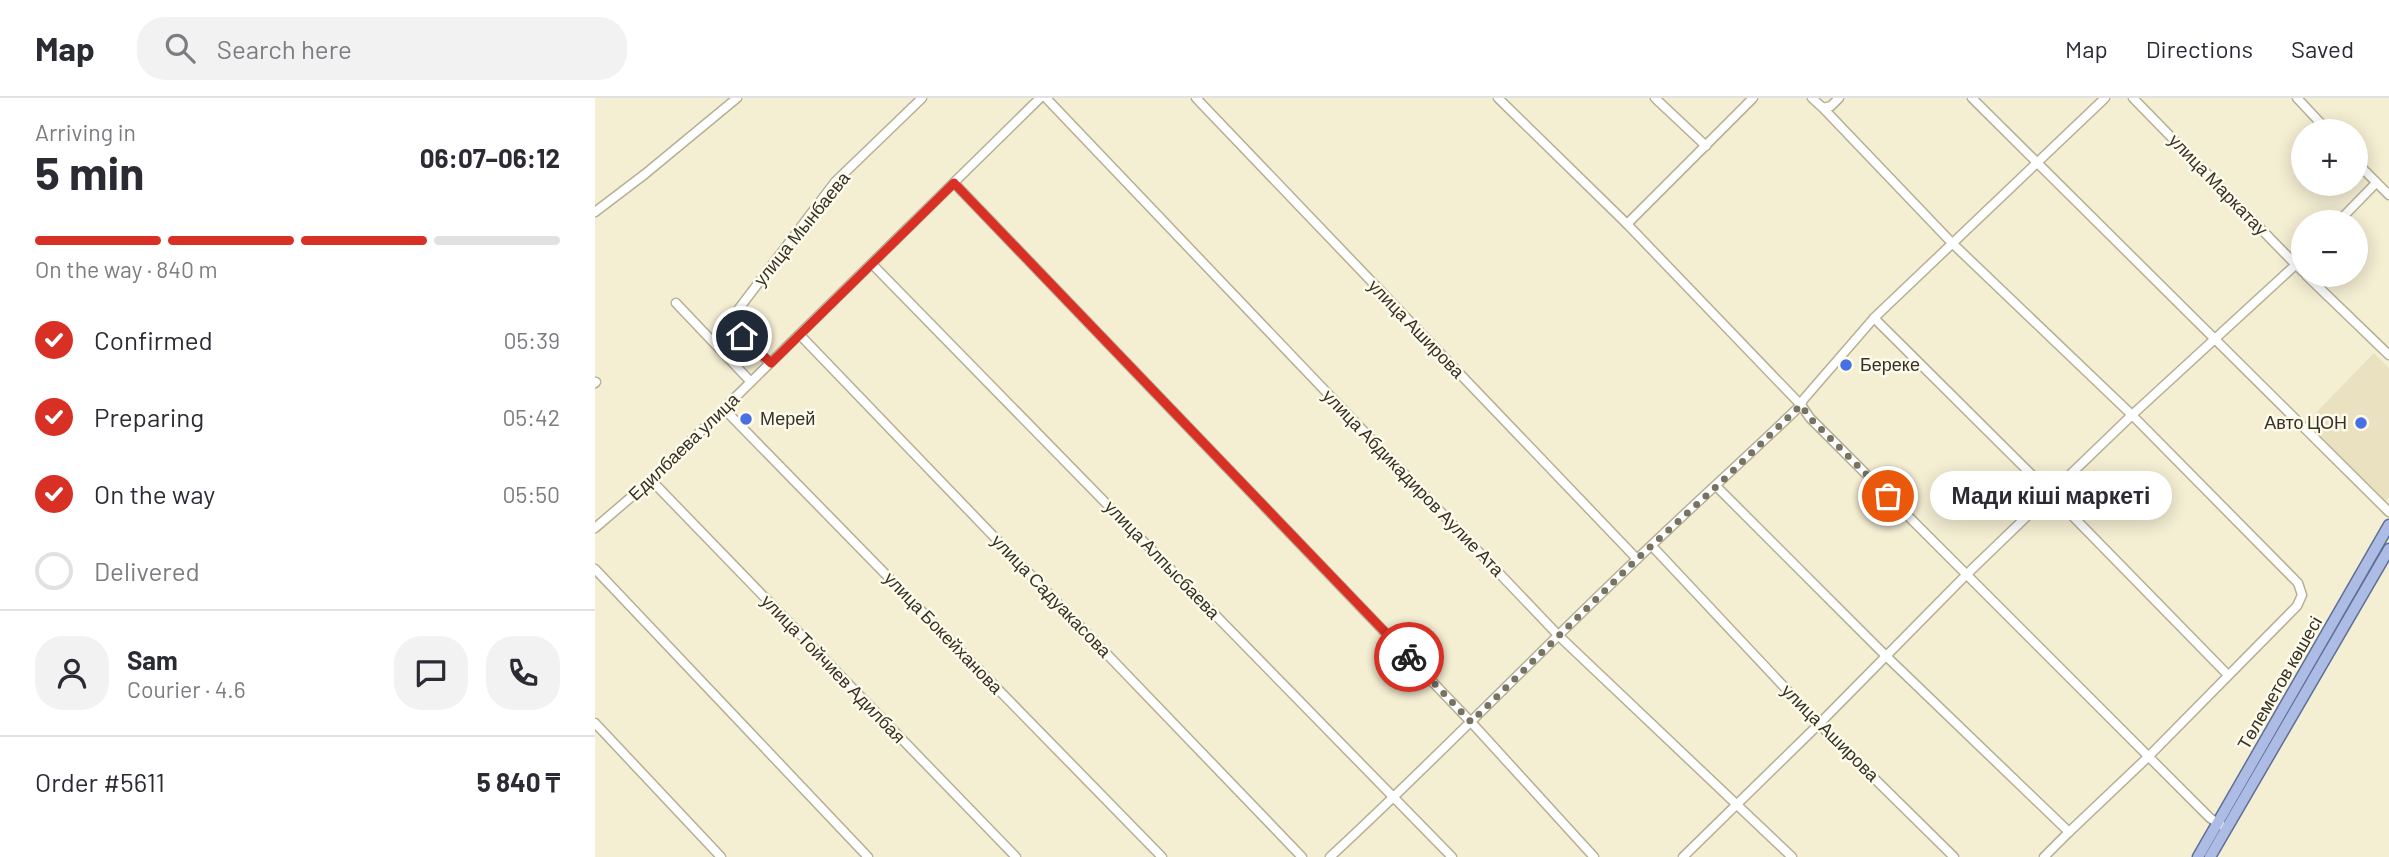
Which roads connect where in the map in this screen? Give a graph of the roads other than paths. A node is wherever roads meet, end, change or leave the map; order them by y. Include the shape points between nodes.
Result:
1 (737, 98) edge
2 (922, 98) edge
3 (1040, 98) edge
4 (1046, 98) edge
5 (1196, 98) edge
6 (1497, 98) edge
7 (1655, 98) edge
8 (1753, 98) edge
9 (1812, 98) edge
10 (1839, 98) edge
11 (1972, 98) edge
12 (2105, 98) edge
13 (2133, 98) edge
14 (2297, 98) edge
15 (1823, 108) junction
16 (2317, 119) edge
17 (1706, 146) junction
18 (2038, 163) junction
19 (2368, 174) edge
20 (954, 183) junction
21 (2377, 183) junction
22 (2389, 195) edge
23 (2350, 210) edge
24 (595, 212) edge
25 (1627, 224) junction
26 (1952, 243) junction
27 (2291, 260) edge
28 (872, 264) junction
29 (2291, 279) edge
30 (2319, 287) edge
31 (676, 303) dead end
32 (1874, 318) junction
33 (800, 335) junction
34 (2215, 338) junction
35 (2389, 355) edge
36 (771, 363) junction
37 (751, 382) junction
38 (1801, 405) junction
39 (724, 409) junction
40 (2132, 415) junction
41 (651, 480) junction
42 (1717, 486) junction
43 (2050, 494) junction
44 (2389, 512) edge
45 (2389, 525) edge
46 (595, 528) edge
47 (1652, 546) junction
48 (2389, 549) edge
49 (1637, 559) junction
50 (595, 569) edge
51 (1966, 575) junction
52 (1559, 636) junction
53 (1887, 657) junction
54 (2228, 675) junction
55 (1471, 722) junction
56 (595, 723) edge
57 (1819, 724) junction
58 (2148, 757) junction
59 (1394, 797) junction
60 (1738, 804) junction
61 (2222, 826) junction
62 (2069, 832) junction
63 (722, 857) edge
64 (868, 857) edge
65 (1016, 857) edge
66 (1162, 857) edge
67 (1303, 857) edge
68 (1330, 857) edge
69 (1452, 857) edge
70 (1594, 857) edge
71 (1683, 857) edge
72 (1792, 857) edge
73 (1954, 857) edge
74 (2044, 857) edge
75 (2198, 857) edge
76 (2210, 857) edge

1 - 24 street
2 - 36 street, улица Мынбаева via 835,182 728,323
3 - 20 street, Едилбаева улица
4 - 52 street, улица Абдикадиров Аулие Ата
5 - 49 street, улица Аширова
6 - 25 street
7 - 17 street
8 - 17 street
9 - 15 street
10 - 15 street
11 - 18 street
12 - 18 street
13 - 27 street, улица Маркатау
14 - 16 street
15 - 26 street
17 - 25 street
18 - 26 street
18 - 34 street
19 - 21 street
20 - 28 street, Едилбаева улица
20 - 55 street
21 - 22 street
21 - 23 street
25 - 38 street
26 - 32 street
26 - 40 street
28 - 33 street, Едилбаева улица
28 - 59 street, улица Алпысбаева
29 - 34 street
30 - 35 street, улица Маркатау
31 - 37 street
32 - 38 street
32 - 43 street
33 - 36 street, Едилбаева улица
33 - 67 street, улица Садуакасова
34 - 40 street
34 - 44 street
36 - 37 street, Едилбаева улица
37 - 39 street, Едилбаева улица
38 - 42 street
38 - 51 street
39 - 41 street, Едилбаева улица
39 - 66 street, улица Бокейханова
40 - 43 street
40 - 54 street via 2298,583 2302,595 2297,606
41 - 46 street, Едилбаева улица
41 - 65 street, улица Тойчиев Адилбая
42 - 47 street
42 - 53 street
43 - 51 street
43 - 54 street
45 - 61 main road, Төлеметов көшесі
47 - 49 street
47 - 57 street, улица Аширова
48 - 61 main road, Төлеметов көшесі
49 - 52 street
50 - 64 street
51 - 53 street
51 - 58 street
52 - 55 street
52 - 60 street, улица Абдикадиров Аулие Ата
53 - 57 street
53 - 62 street
54 - 58 street
55 - 59 street
55 - 70 street
56 - 63 street
57 - 60 street
57 - 73 street, улица Аширова
58 - 61 street
58 - 62 street
59 - 68 street
59 - 69 street, улица Алпысбаева
60 - 71 street
60 - 72 street, улица Абдикадиров Аулие Ата
61 - 75 main road, Төлеметов көшесі
61 - 76 main road, Төлеметов көшесі
62 - 74 street

